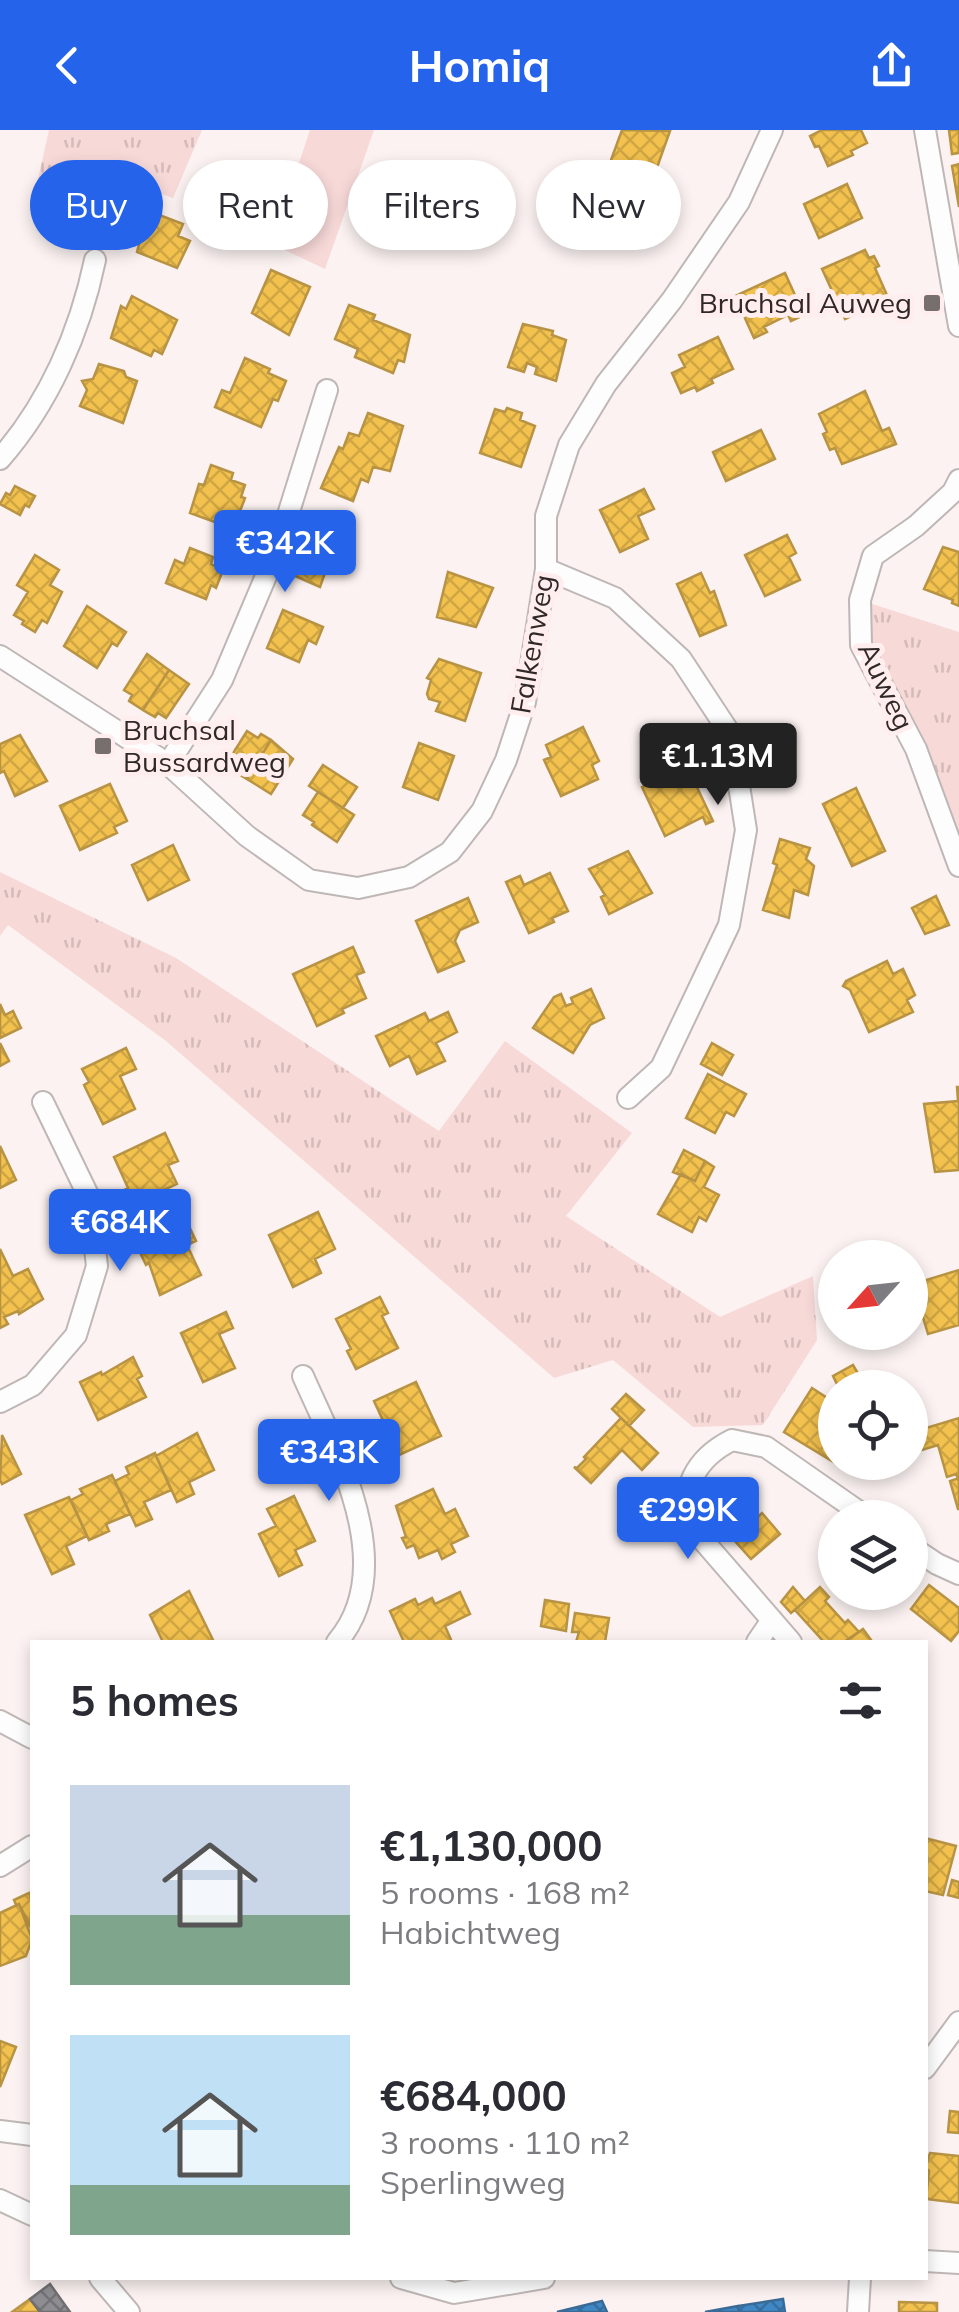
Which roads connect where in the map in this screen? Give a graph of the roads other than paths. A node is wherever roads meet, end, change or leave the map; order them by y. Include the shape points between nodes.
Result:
1 (772, 130) edge
2 (925, 130) edge
3 (95, 260) dead end
4 (959, 326) edge
5 (327, 390) dead end
6 (0, 458) edge
7 (959, 480) edge
8 (546, 569) junction
9 (0, 656) edge
10 (168, 764) junction
11 (959, 866) edge
12 (628, 1098) dead end
13 (43, 1102) dead end
14 (303, 1376) dead end
15 (0, 1402) edge
16 (842, 1500) edge
17 (928, 1558) edge
18 (959, 1574) edge
19 (772, 1620) junction
20 (340, 1640) edge
21 (759, 1640) edge
22 (789, 1640) edge
23 (0, 1721) edge
24 (30, 1737) edge
25 (30, 1847) edge
26 (0, 1866) edge
27 (959, 2022) edge
28 (928, 2064) edge
29 (0, 2132) edge
30 (30, 2135) edge
31 (0, 2200) edge
32 (30, 2213) edge
33 (928, 2260) edge
34 (959, 2264) edge
35 (102, 2280) edge
36 (408, 2280) edge
37 (532, 2280) edge
38 (860, 2280) edge
39 (129, 2312) edge
40 (858, 2312) edge

1 - 8 street, Falkenweg via 740,202 568,445 546,516
2 - 4 street
3 - 6 street via 86,305 50,388
5 - 10 street via 277,550 222,680
7 - 11 street, Auweg via 916,526 873,556 860,600 862,645 916,749
8 - 10 street, Falkenweg via 525,702 506,760 482,811 450,852 410,878 358,888 309,880 247,836
8 - 12 street via 615,598 681,658 730,736 746,830 729,925 661,1068
9 - 10 street, Falkenweg
13 - 15 street via 89,1197 97,1266 76,1335 33,1385
14 - 20 street via 362,1528 363,1581
16 - 19 street via 766,1448 732,1440 705,1458 685,1496 693,1529
17 - 18 street
19 - 21 street
19 - 22 street
23 - 24 street
25 - 26 street
27 - 28 street
29 - 30 street
31 - 32 street
33 - 34 street
35 - 39 street
36 - 37 street via 454,2293
38 - 40 street

